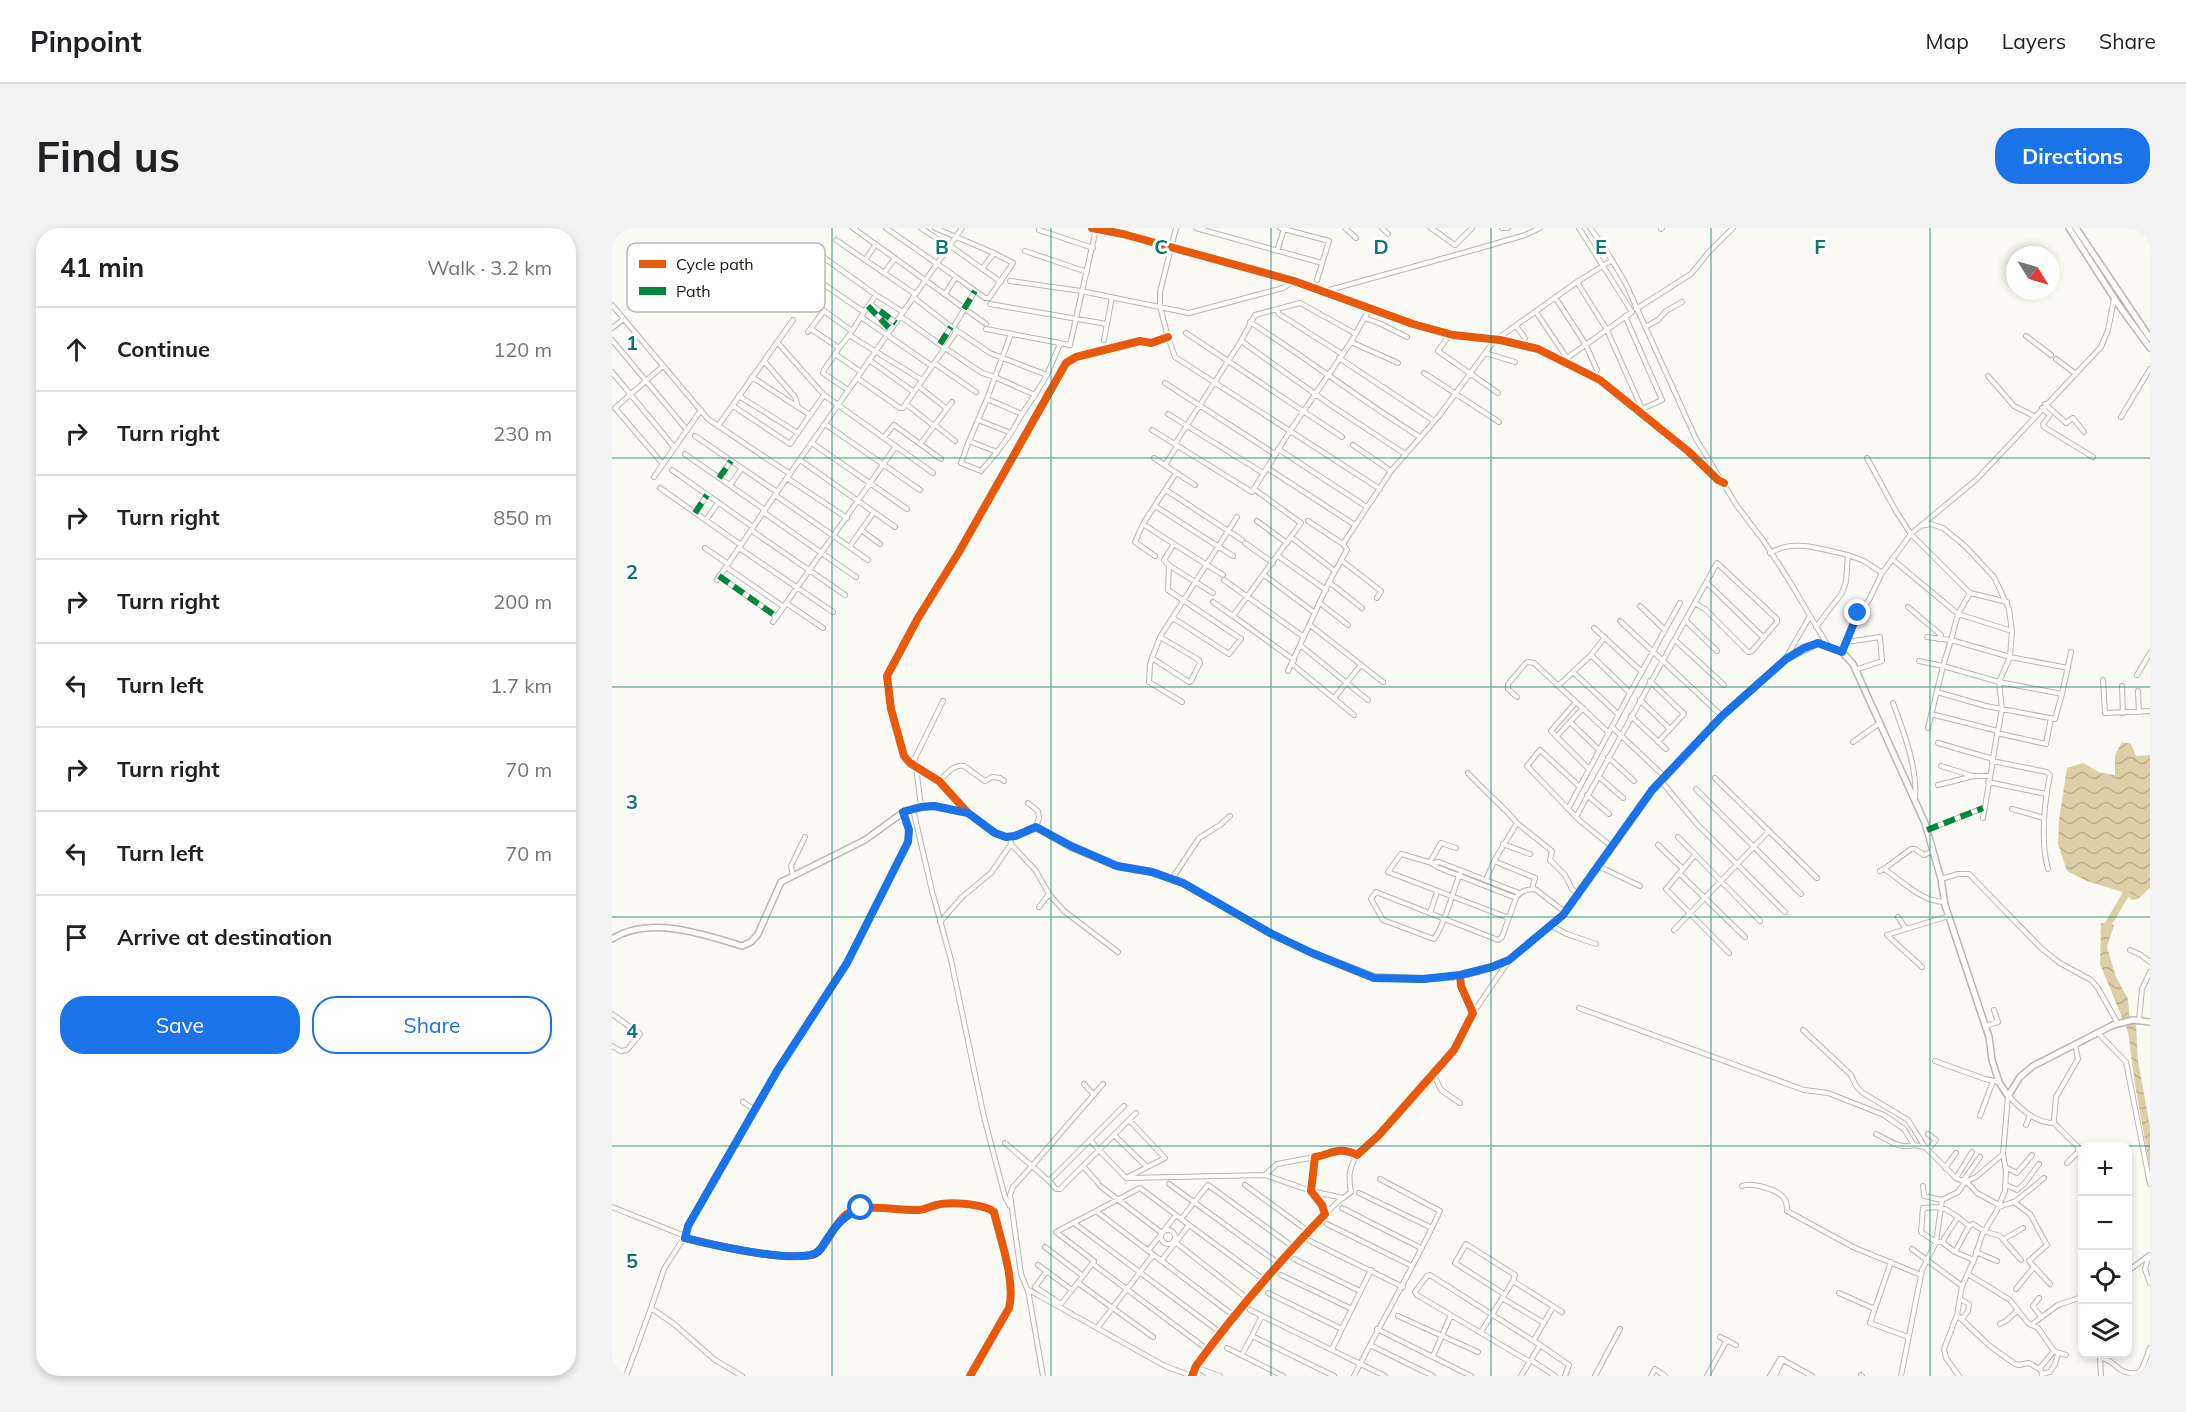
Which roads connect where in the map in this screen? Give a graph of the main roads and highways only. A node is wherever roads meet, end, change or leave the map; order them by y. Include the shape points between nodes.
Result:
1 (2069, 228) edge
2 (2076, 228) edge
3 (2122, 304) junction
4 (2133, 321) junction
5 (2150, 338) edge
6 (2150, 348) edge
7 (612, 939) edge
8 (2150, 1022) edge

1 - 3 main road via 2114,298
2 - 3 main road
3 - 4 main road
4 - 5 main road
4 - 6 main road
7 - 8 main road via 633,930 660,927 747,945 758,934 779,884 865,840 904,812 934,806 968,813 995,833 1010,837 1036,827 1117,866 1183,883 1272,934 1374,978 1460,975 1511,958 1565,914 1663,779 1722,716 1786,659 1818,643 1842,652 1855,670 1915,801 1985,1026 1996,1081 2008,1096 2033,1066 2075,1044 2119,1023

